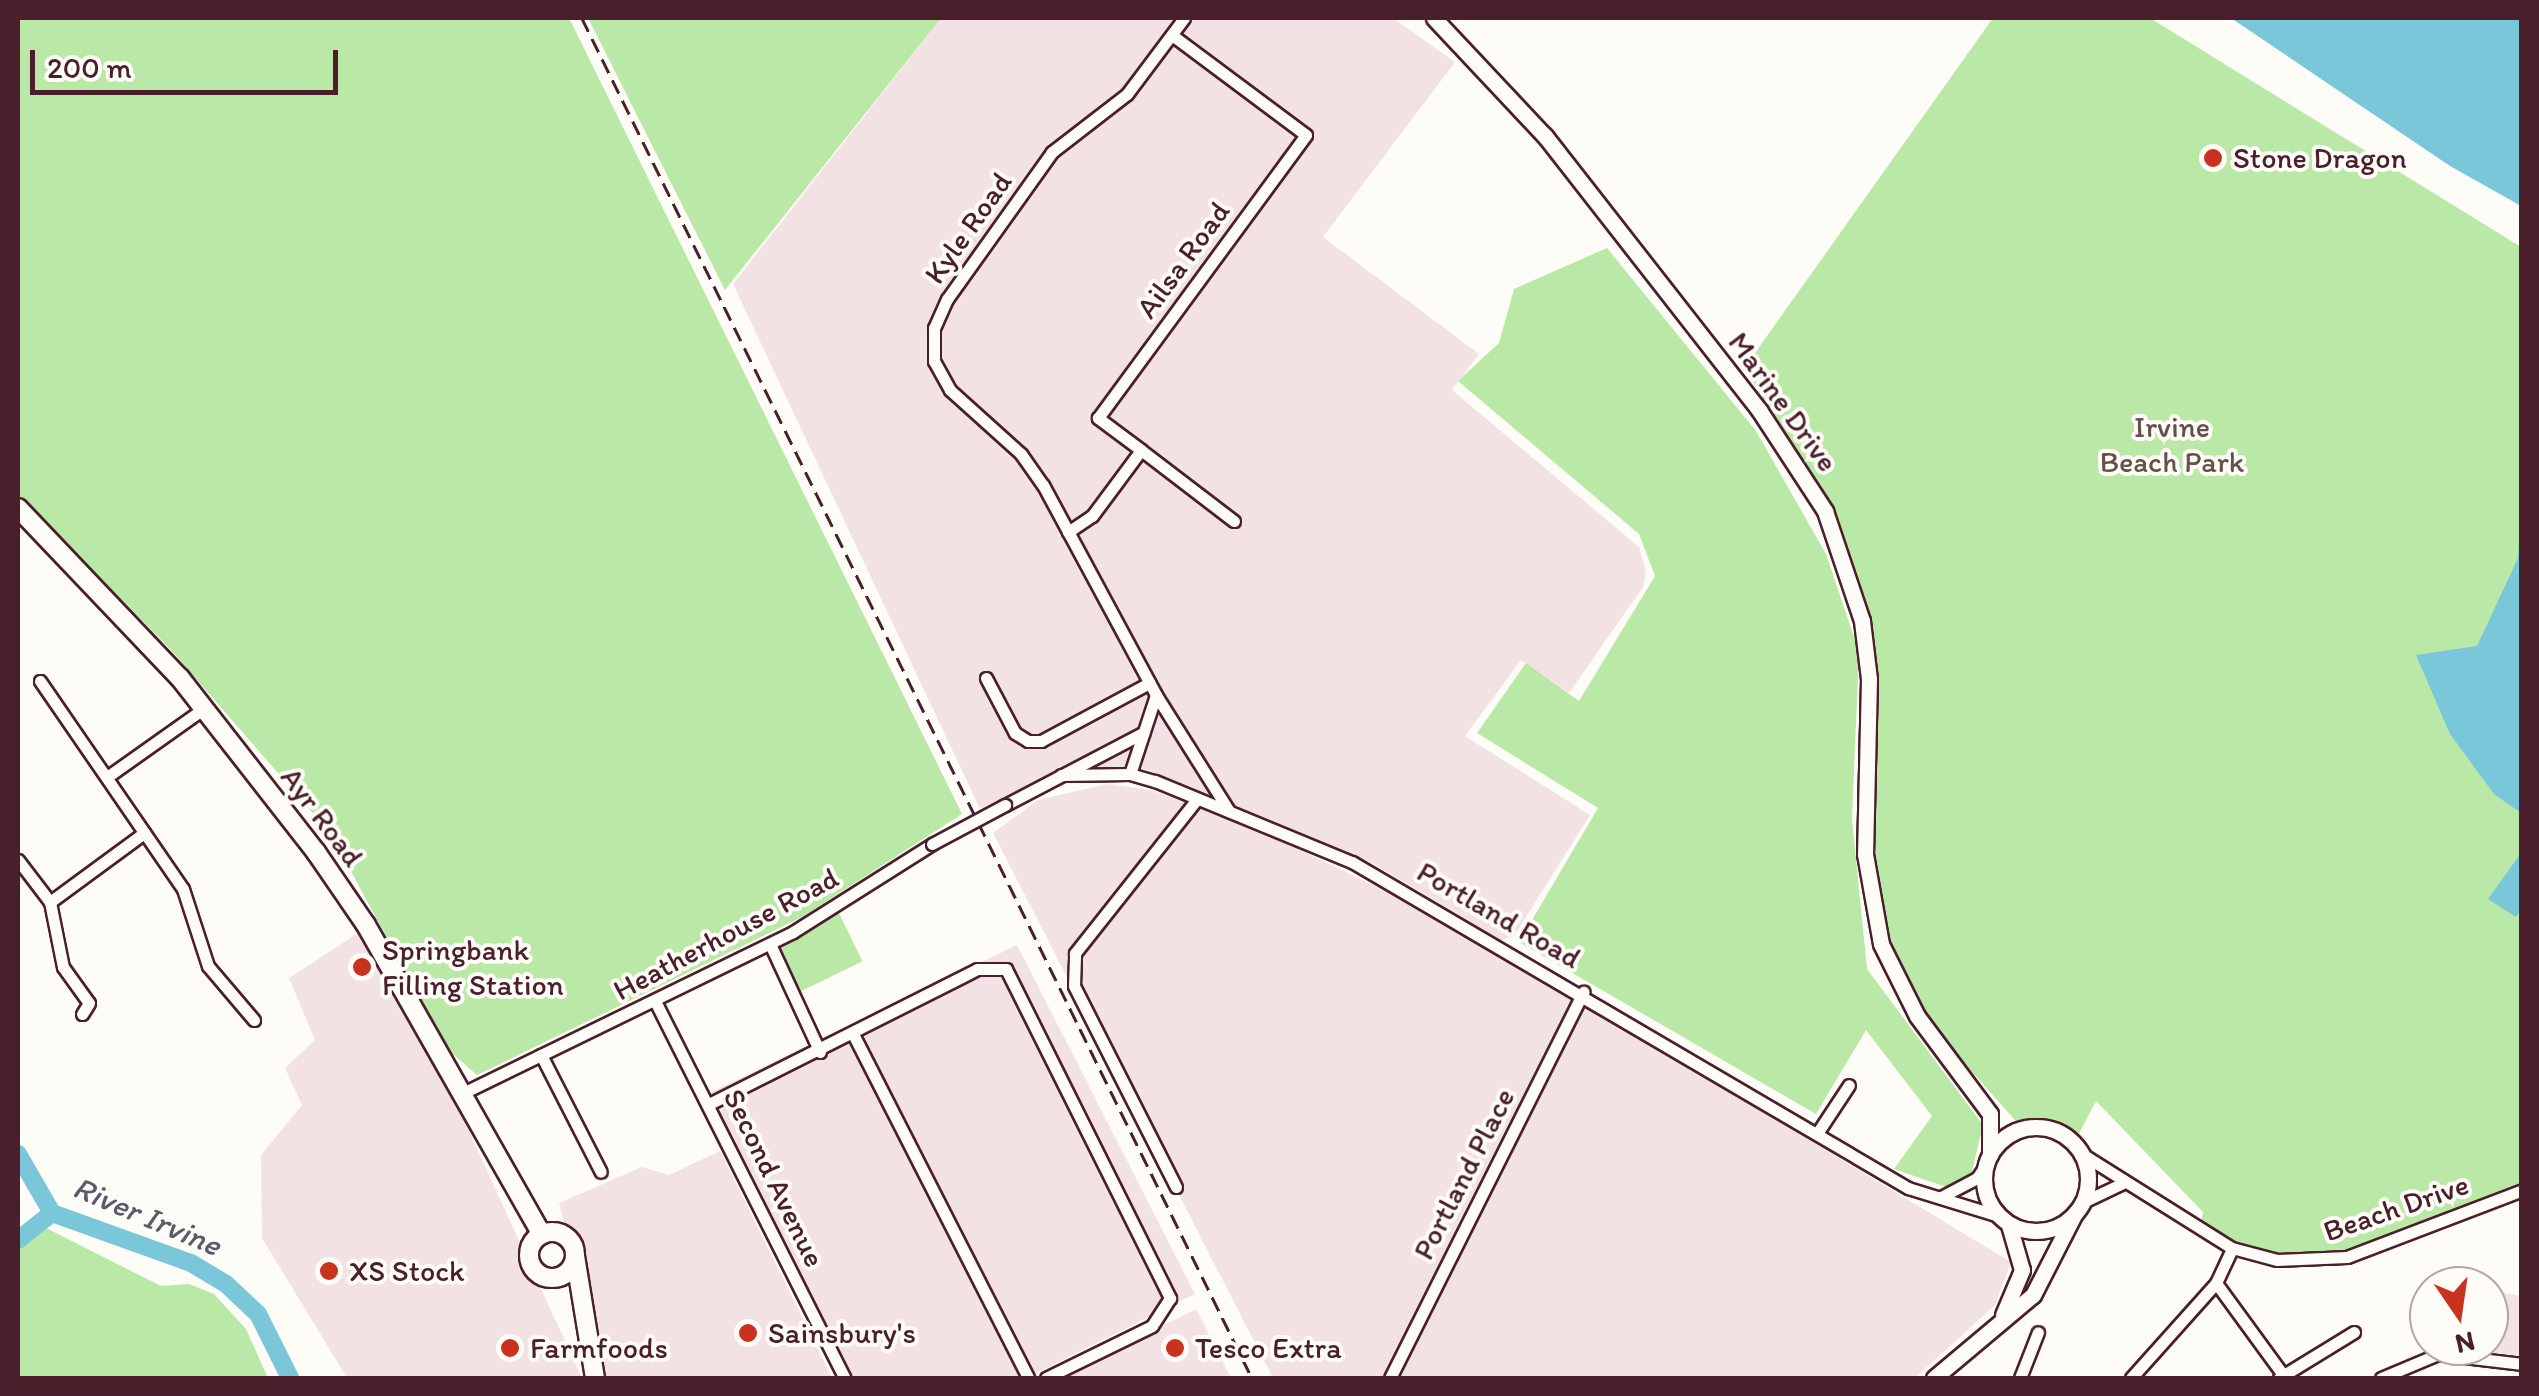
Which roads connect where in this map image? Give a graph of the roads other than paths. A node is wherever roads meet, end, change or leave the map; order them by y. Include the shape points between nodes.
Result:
1 (1184, 18) edge
2 (1434, 18) edge
3 (1172, 35) junction
4 (1140, 450) junction
5 (18, 508) edge
6 (1234, 521) dead end
7 (1068, 532) junction
8 (986, 678) dead end
9 (40, 681) dead end
10 (1149, 683) junction
11 (1156, 695) junction
12 (203, 709) junction
13 (1143, 733) junction
14 (1130, 774) junction
15 (1061, 775) junction
16 (106, 777) junction
17 (1197, 799) junction
18 (1005, 805) joint
19 (1229, 811) junction
20 (144, 833) junction
21 (18, 860) edge
22 (50, 902) junction
23 (770, 944) junction
24 (1583, 992) junction
25 (655, 1001) junction
26 (82, 1014) dead end
27 (254, 1020) dead end
28 (853, 1034) junction
29 (820, 1052) junction
30 (541, 1056) junction
31 (1849, 1085) dead end
32 (463, 1093) junction
33 (709, 1104) junction
34 (1990, 1114) junction
35 (2041, 1128) junction
36 (1818, 1132) junction
37 (2082, 1154) junction
38 (1989, 1159) junction
39 (601, 1172) dead end
40 (2124, 1183) junction
41 (1176, 1187) dead end
42 (2522, 1190) edge
43 (1942, 1196) junction
44 (520, 1204) junction
45 (2079, 1209) junction
46 (2003, 1219) junction
47 (542, 1235) junction
48 (2232, 1248) junction
49 (530, 1250) junction
50 (575, 1256) junction
51 (554, 1278) junction
52 (2216, 1283) junction
53 (583, 1323) junction
54 (1998, 1323) junction
55 (2038, 1332) dead end
56 (2354, 1332) dead end
57 (2522, 1364) edge
58 (2281, 1377) edge
59 (595, 1378) edge
60 (845, 1378) edge
61 (1028, 1378) edge
62 (1046, 1378) edge
63 (1390, 1378) edge
64 (1934, 1378) edge
65 (2020, 1378) edge
66 (2131, 1378) edge
67 (2382, 1378) edge

1 - 3 street, Kyle Road
2 - 34 street, Marine Drive via 1545,136 1759,410 1825,511 1862,621 1869,679 1865,854 1881,944 1917,1016
3 - 4 street, Ailsa Road via 1306,134 1098,418
3 - 7 street, Kyle Road via 1128,94 1052,152 947,299 934,328 934,361 950,390 1021,454
4 - 6 street
4 - 7 street via 1092,516
5 - 12 main road, Ayr Road
7 - 10 street, Kyle Road
8 - 10 street via 1015,734 1028,741 1041,741
9 - 16 street
10 - 11 street, Kyle Road
11 - 13 street
11 - 19 street, Kyle Road
12 - 16 street
12 - 32 main road, Ayr Road via 366,925
13 - 14 street
13 - 15 street
14 - 15 street, Portland Road
14 - 17 street, Portland Road
15 - 18 street, Portland Road
16 - 20 street
17 - 19 street, Portland Road
17 - 41 street via 1075,953 1074,986
18 - 23 street, Heatherhouse Road, bridge
19 - 24 street, Portland Road via 1352,862
20 - 22 street
20 - 27 street via 183,889 208,966
21 - 22 street
22 - 26 street via 63,967 89,1003
23 - 25 street, Heatherhouse Road
23 - 29 street
24 - 36 street, Portland Road
24 - 63 street, Portland Place
25 - 30 street, Heatherhouse Road
25 - 33 street, Second Avenue
28 - 29 street
28 - 61 street
28 - 62 street via 977,970 1006,969 1170,1298 1152,1326
29 - 33 street
30 - 32 street, Heatherhouse Road
30 - 39 street
31 - 36 street
32 - 44 main road, Ayr Road
33 - 60 street, Second Avenue
34 - 35 street
34 - 38 street
35 - 37 street via 2057,1132
35 - 38 street via 2008,1136
36 - 43 street, Portland Road via 1908,1188
37 - 40 street, Beach Drive
37 - 45 street via 2088,1186
38 - 43 street via 1976,1178
38 - 46 street via 1984,1181
40 - 45 street
40 - 48 street, Beach Drive
42 - 48 street, Beach Drive via 2347,1257 2295,1261
43 - 46 street, Portland Road
44 - 47 main road, Ayr Road
44 - 49 main road, Ayr Road
45 - 46 street via 2034,1232
45 - 54 street via 2033,1295
46 - 54 street via 2022,1270
47 - 49 main road
47 - 50 main road via 562,1234
48 - 52 street
49 - 51 main road via 534,1269
50 - 51 main road via 567,1273
50 - 53 main road
51 - 53 main road
52 - 58 street
52 - 66 street
53 - 59 main road
54 - 64 street
55 - 65 street
56 - 58 street
57 - 67 street via 2438,1354

